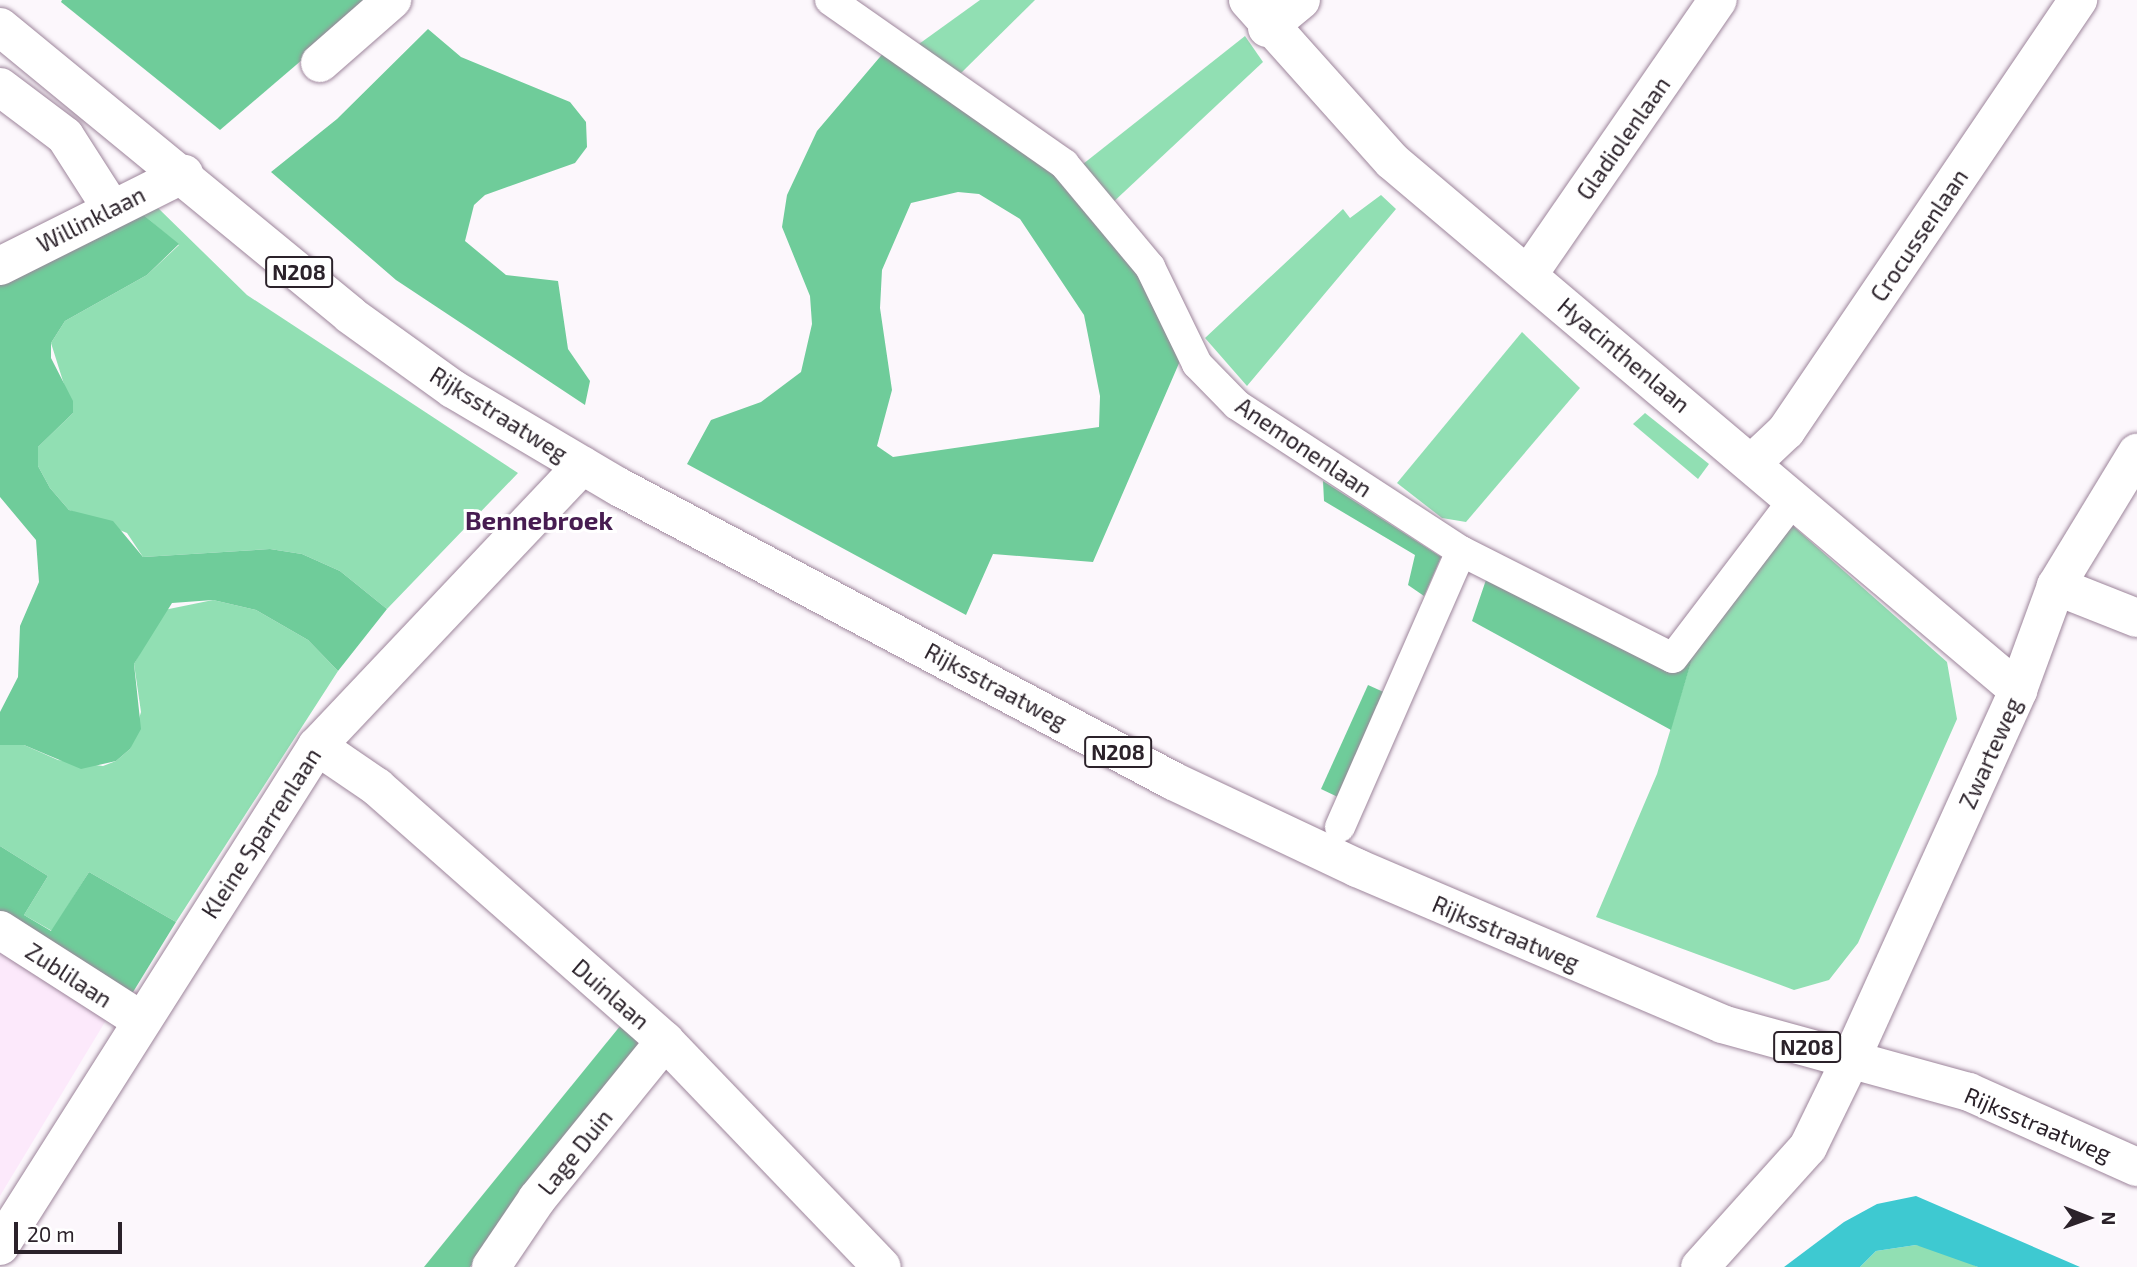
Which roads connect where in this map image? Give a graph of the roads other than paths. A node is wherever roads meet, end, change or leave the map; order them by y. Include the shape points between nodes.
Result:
1 (392, 0) edge
2 (830, 0) edge
3 (1301, 0) edge
4 (1718, 0) edge
5 (2078, 0) edge
6 (1258, 14) edge
7 (0, 27) edge
8 (320, 63) dead end
9 (0, 87) edge
10 (184, 174) junction
11 (111, 208) junction
12 (0, 266) edge
13 (1528, 275) junction
14 (2137, 453) edge
15 (1752, 463) junction
16 (582, 466) junction
17 (1792, 502) junction
18 (1461, 551) junction
19 (2056, 586) junction
20 (2137, 618) edge
21 (2018, 691) junction
22 (317, 746) junction
23 (1340, 827) dead end
24 (0, 930) edge
25 (139, 1019) junction
26 (665, 1041) junction
27 (1851, 1059) junction
28 (2137, 1167) edge
29 (0, 1246) edge
30 (491, 1267) edge
31 (882, 1267) edge
32 (1700, 1267) edge

1 - 8 street
2 - 18 street, Anemonenlaan via 1064,164 1150,267 1198,364 1237,405
3 - 6 street
4 - 13 street, Gladiolenlaan
5 - 15 street, Crocussenlaan via 1786,431
6 - 13 street, Hyacinthenlaan via 1392,161
7 - 10 street, Rijksstraatweg / N208
9 - 11 street via 65,135
10 - 11 street, Willinklaan
10 - 16 street, Rijksstraatweg / N208 via 349,315 453,389
11 - 12 street, Willinklaan
13 - 15 street, Hyacinthenlaan
14 - 19 street, Zwarteweg
15 - 17 street, Hyacinthenlaan
16 - 22 street, Kleine Sparrenlaan
16 - 27 street, Rijksstraatweg / N208 via 1173,782 1356,868 1723,1024
17 - 18 street, Anemonenlaan via 1673,658
17 - 21 street, Hyacinthenlaan
18 - 23 street
19 - 20 street
19 - 21 street, Zwarteweg
21 - 27 street, Zwarteweg
22 - 25 street, Kleine Sparrenlaan
22 - 26 street, Duinlaan via 377,787
24 - 25 street, Zublilaan
25 - 29 street, Kleine Sparrenlaan
26 - 30 street, Lage Duin via 537,1199
26 - 31 street, Duinlaan
27 - 28 street, Rijksstraatweg / N208 via 1969,1092
27 - 32 street, Zwarteweg via 1808,1147

